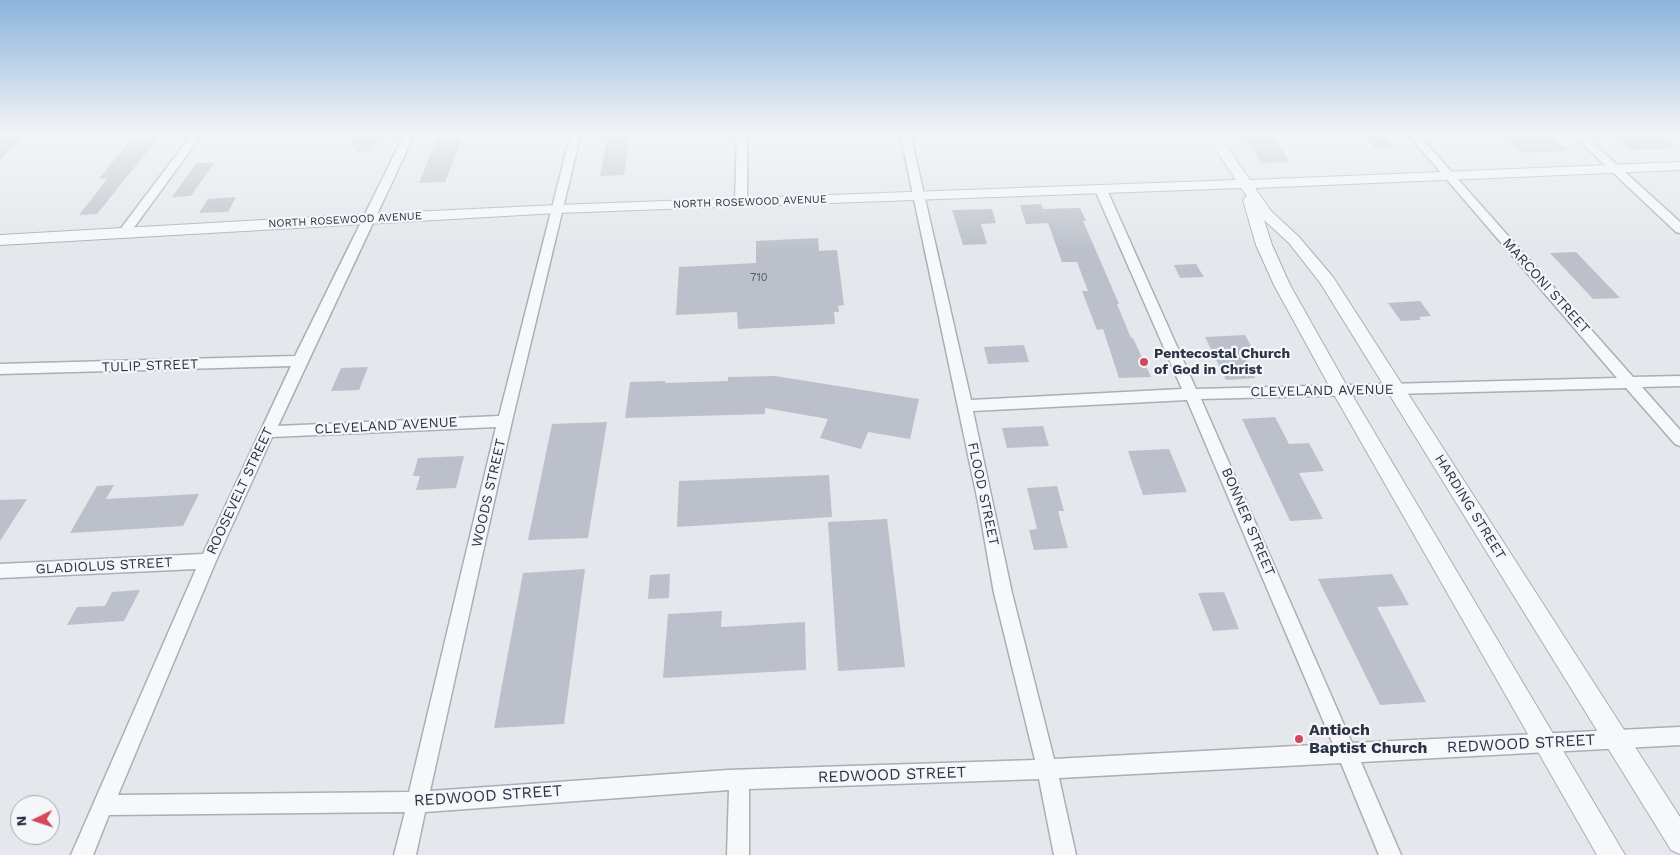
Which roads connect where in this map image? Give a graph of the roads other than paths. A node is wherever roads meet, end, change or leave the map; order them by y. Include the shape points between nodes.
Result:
1 (168, 173) edge
2 (391, 173) edge
3 (565, 173) edge
4 (741, 173) edge
5 (915, 173) edge
6 (1237, 173) edge
7 (1478, 173) edge
8 (1619, 173) edge
9 (1447, 174) junction
10 (1245, 185) junction
11 (1101, 190) junction
12 (920, 196) junction
13 (741, 202) junction
14 (556, 208) junction
15 (369, 218) junction
16 (1680, 230) edge
17 (123, 234) junction
18 (0, 240) edge
19 (300, 361) junction
20 (0, 369) edge
21 (1680, 382) edge
22 (1632, 383) junction
23 (1396, 390) junction
24 (1341, 391) junction
25 (1192, 394) junction
26 (964, 406) junction
27 (505, 421) junction
28 (268, 432) junction
29 (1680, 440) edge
30 (208, 562) junction
31 (0, 571) edge
32 (1680, 736) edge
33 (1615, 739) junction
34 (1546, 743) junction
35 (1346, 753) junction
36 (1047, 769) junction
37 (739, 780) junction
38 (419, 802) junction
39 (104, 805) junction
40 (1680, 841) edge
41 (82, 855) edge
42 (405, 855) edge
43 (738, 855) edge
44 (1065, 855) edge
45 (1390, 855) edge
46 (1612, 855) edge

1 - 17 street
2 - 15 street, ROOSEVELT STREET
3 - 14 street, WOODS STREET
4 - 13 street
5 - 12 street, FLOOD STREET
6 - 10 street, HARDING STREET
7 - 9 street, NORTH ROSEWOOD AVENUE
8 - 16 street
9 - 10 street, NORTH ROSEWOOD AVENUE
9 - 22 street, MARCONI STREET
10 - 11 street, NORTH ROSEWOOD AVENUE
10 - 23 street, HARDING STREET via 1266,214 1294,240 1327,281
10 - 24 street, HARDING STREET via 1264,245 1282,285
11 - 12 street, NORTH ROSEWOOD AVENUE
11 - 25 street, BONNER STREET
12 - 13 street, NORTH ROSEWOOD AVENUE
12 - 26 street, FLOOD STREET
13 - 14 street, NORTH ROSEWOOD AVENUE
14 - 15 street, NORTH ROSEWOOD AVENUE
14 - 27 street, WOODS STREET
15 - 17 street, NORTH ROSEWOOD AVENUE
15 - 19 street, ROOSEVELT STREET
17 - 18 street, NORTH ROSEWOOD AVENUE
19 - 20 street, TULIP STREET
19 - 28 street, ROOSEVELT STREET
21 - 22 street, CLEVELAND AVENUE
22 - 23 street, CLEVELAND AVENUE
22 - 29 street, MARCONI STREET
23 - 24 street, CLEVELAND AVENUE
23 - 33 street, HARDING STREET
24 - 25 street, CLEVELAND AVENUE
24 - 34 street, HARDING STREET
25 - 26 street, CLEVELAND AVENUE
25 - 35 street, BONNER STREET
26 - 36 street, FLOOD STREET via 1003,592
27 - 28 street, CLEVELAND AVENUE
27 - 38 street, WOODS STREET
28 - 30 street, ROOSEVELT STREET
30 - 31 street, GLADIOLUS STREET
30 - 39 street, ROOSEVELT STREET
32 - 33 street, REDWOOD STREET
33 - 34 street, REDWOOD STREET
33 - 40 street, HARDING STREET
34 - 35 street, REDWOOD STREET
34 - 46 street, HARDING STREET
35 - 36 street, REDWOOD STREET
35 - 45 street, BONNER STREET
36 - 37 street, REDWOOD STREET
36 - 44 street, FLOOD STREET
37 - 38 street, REDWOOD STREET
37 - 43 street
38 - 39 street, REDWOOD STREET
38 - 42 street, WOODS STREET
39 - 41 street, ROOSEVELT STREET

